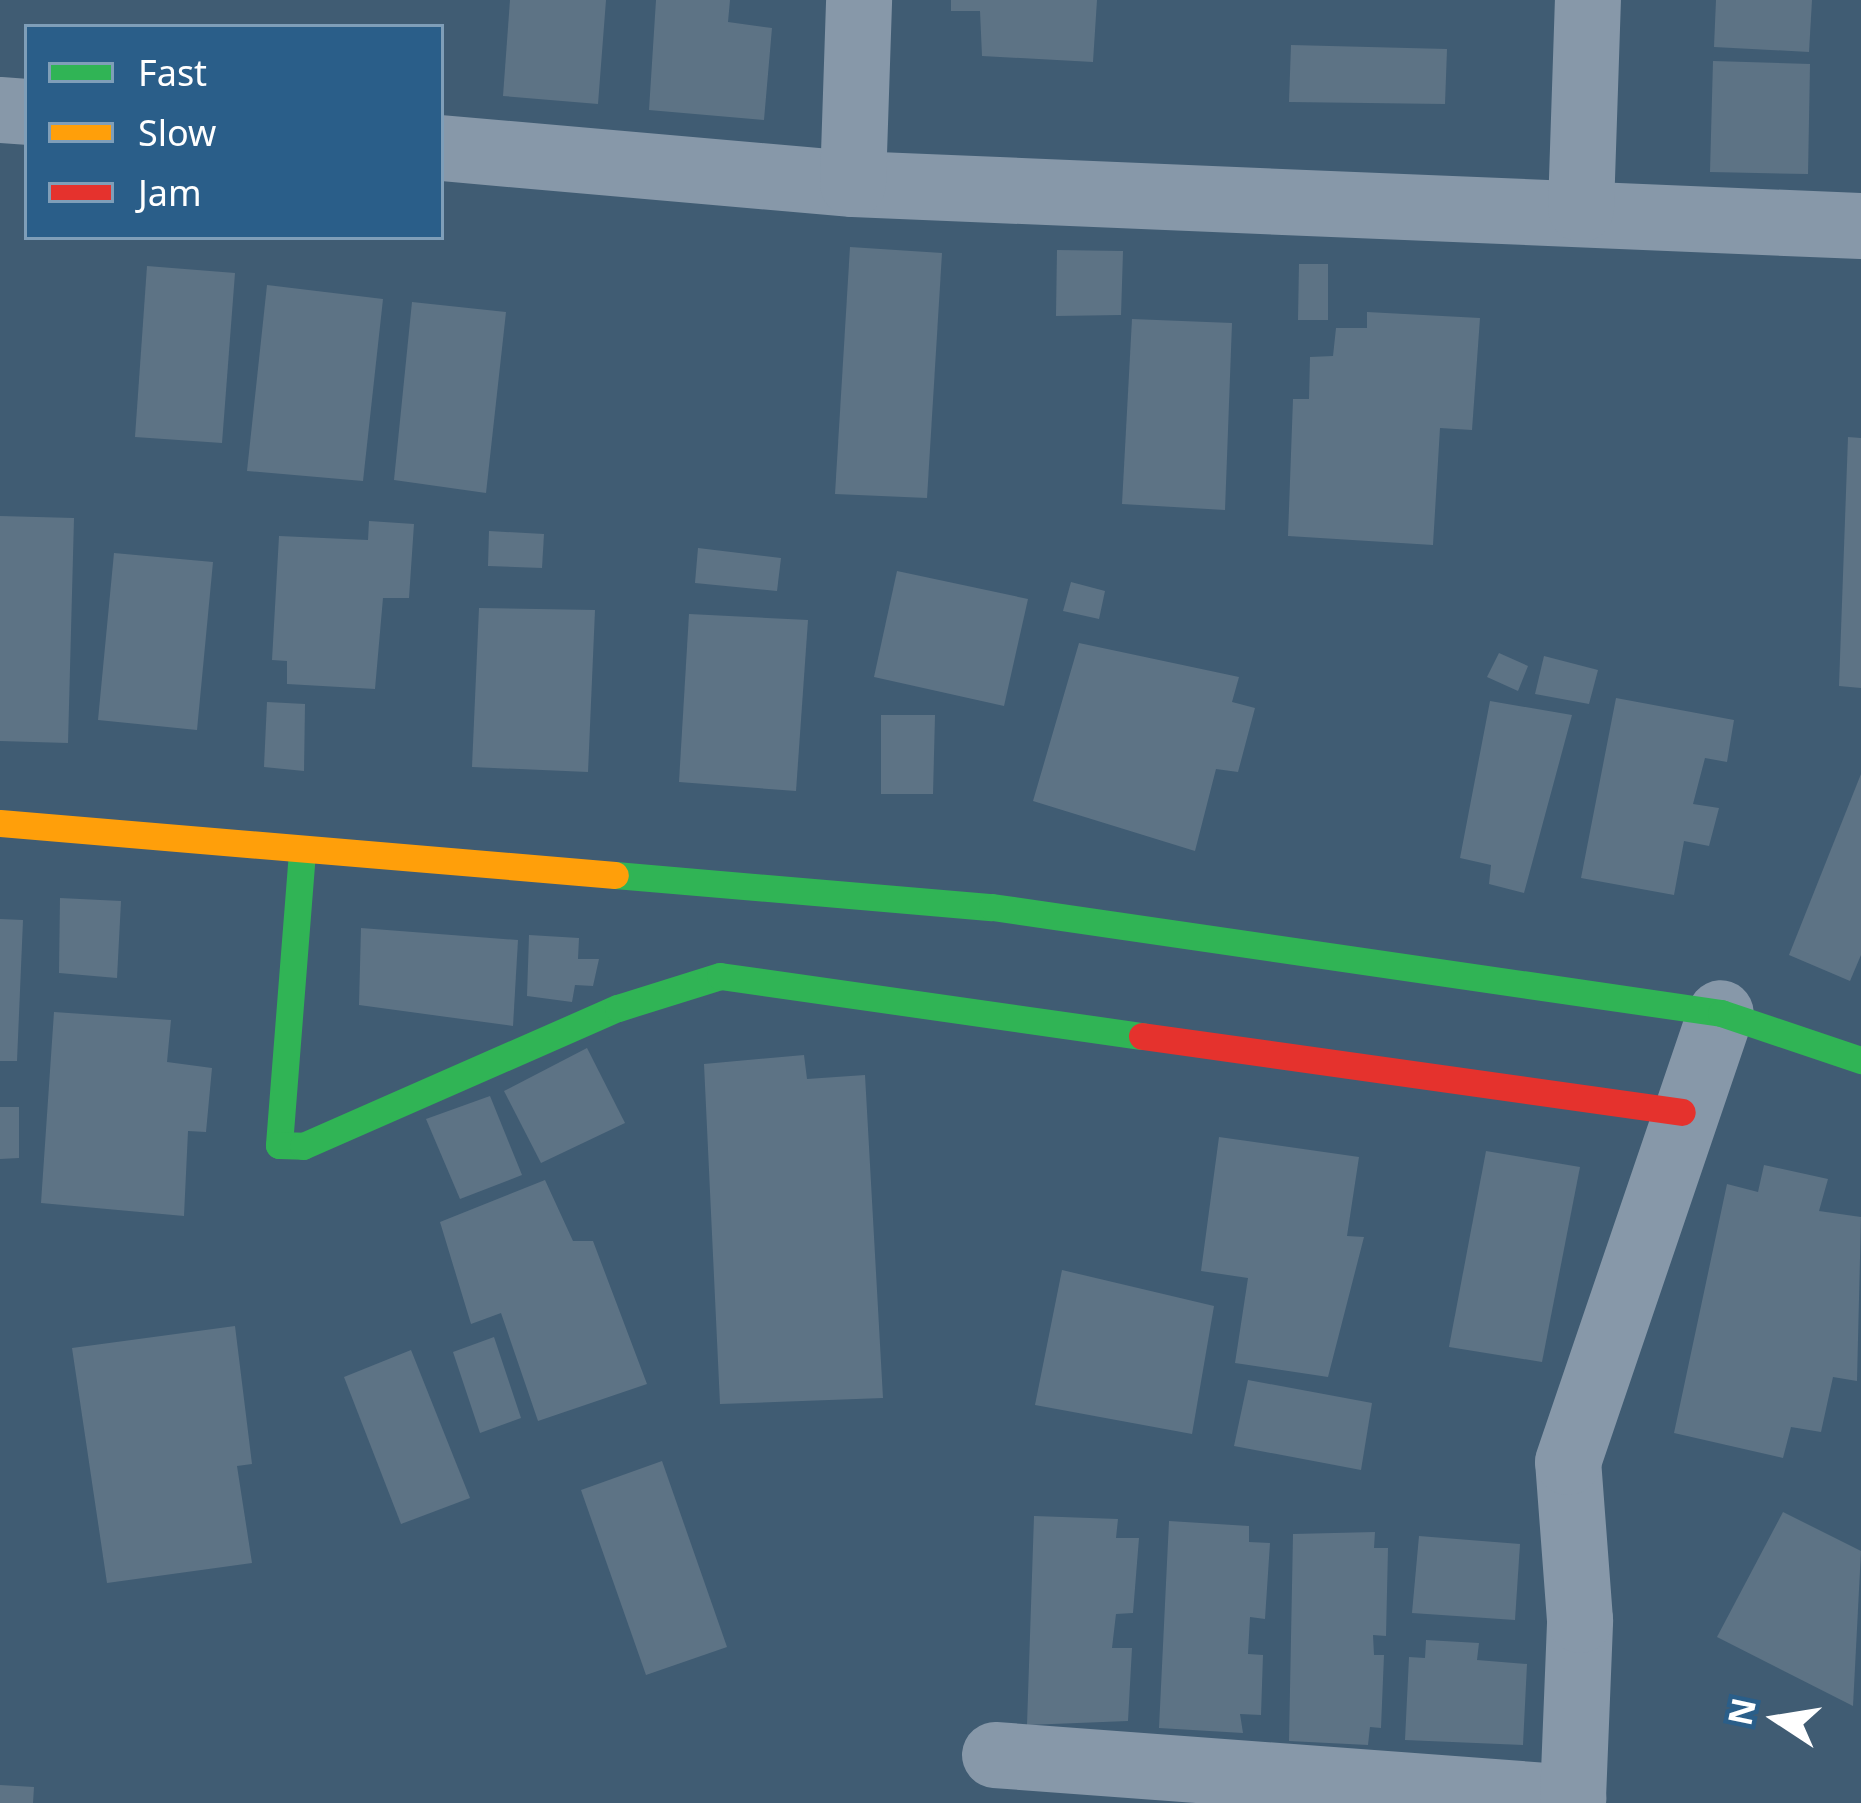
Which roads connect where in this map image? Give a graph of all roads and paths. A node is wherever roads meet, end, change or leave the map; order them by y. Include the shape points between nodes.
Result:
1 (859, 0) edge
2 (1588, 0) edge
3 (444, 148) edge
4 (854, 184) junction
5 (1582, 209) junction
6 (1861, 226) edge
7 (0, 823) edge
8 (302, 852) junction
9 (1721, 1013) junction
10 (1861, 1060) edge
11 (1682, 1112) junction
12 (995, 1755) dead end

1 - 4 street
2 - 5 street
3 - 4 street
4 - 5 street
5 - 6 street
7 - 8 street
8 - 9 street via 992,908
8 - 11 street via 279,1145 303,1146 618,1008 720,976
9 - 10 street
9 - 11 street
11 - 12 street via 1568,1462 1580,1620 1574,1798

